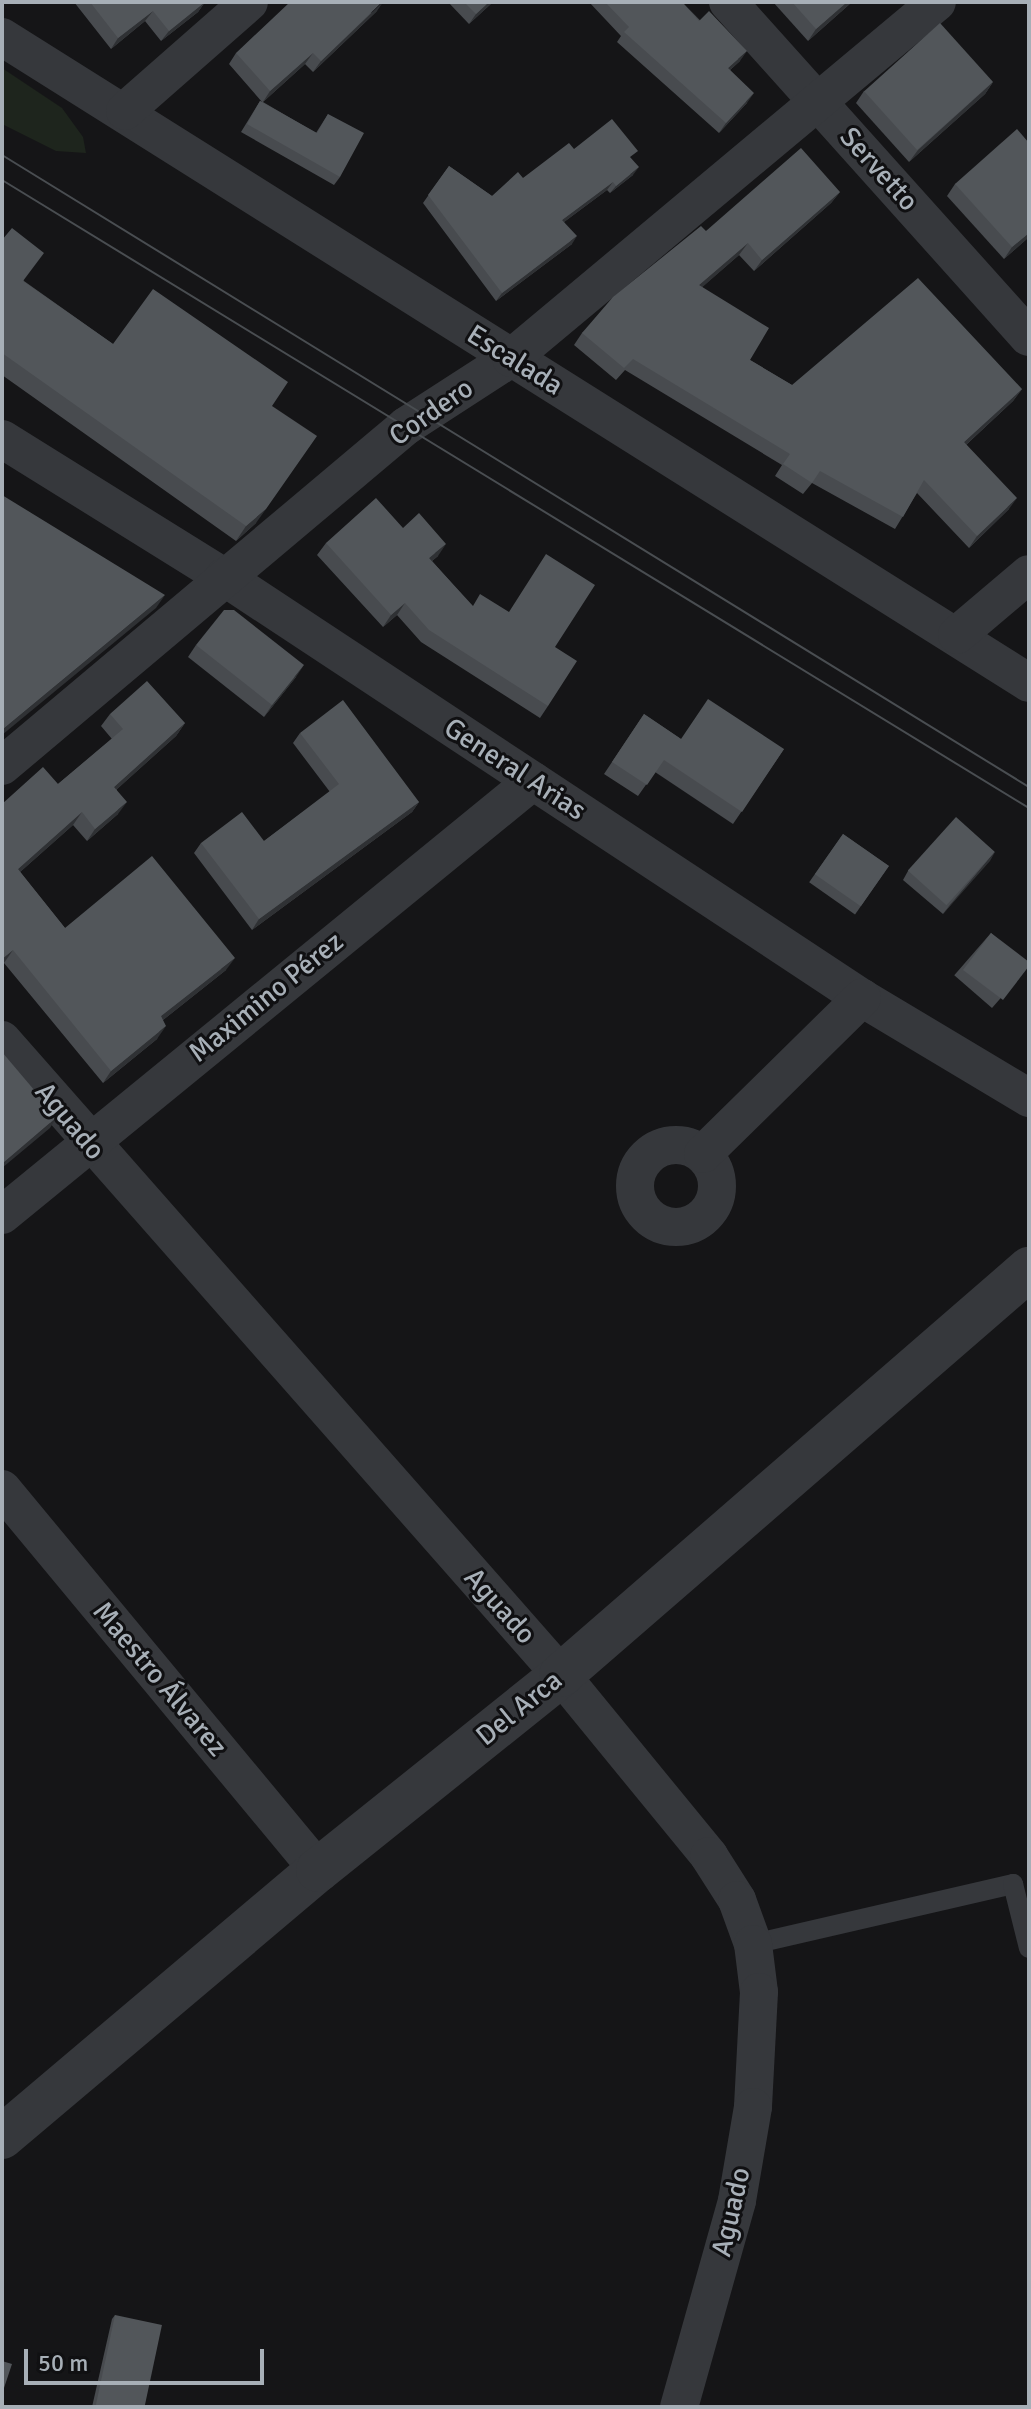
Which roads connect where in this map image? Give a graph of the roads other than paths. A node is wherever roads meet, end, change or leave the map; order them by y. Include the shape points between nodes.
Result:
1 (249, 2) edge
2 (728, 2) edge
3 (937, 2) edge
4 (2, 37) edge
5 (818, 101) junction
6 (125, 111) junction
7 (1029, 337) edge
8 (511, 358) junction
9 (2, 439) edge
10 (1029, 574) edge
11 (224, 577) junction
12 (957, 635) junction
13 (1029, 683) edge
14 (2, 766) edge
15 (533, 781) junction
16 (862, 998) junction
17 (2, 1040) edge
18 (1029, 1098) edge
19 (87, 1142) junction
20 (703, 1154) dead end
21 (2, 1215) edge
22 (1029, 1269) edge
23 (2, 1489) edge
24 (561, 1675) junction
25 (318, 1870) junction
26 (753, 1944) junction
27 (1029, 1948) edge
28 (2, 2137) edge
29 (679, 2407) edge

1 - 6 street
2 - 5 street, Servetto
3 - 5 street, Cordero
4 - 6 street, Escalada
5 - 7 street, Servetto
5 - 8 street, Cordero
6 - 8 street, Escalada
8 - 11 street, Cordero via 406,426
8 - 12 street, Escalada
9 - 11 street, General Arias
10 - 12 street
11 - 14 street, Cordero
11 - 15 street, General Arias
12 - 13 street, Escalada
15 - 16 street, General Arias
15 - 19 street, Maximino Pérez
16 - 18 street, General Arias
16 - 20 street
17 - 19 street, Aguado
19 - 21 street, Maximino Pérez
19 - 24 street, Aguado
22 - 24 street, Del Arca
23 - 25 street, Maestro Álvarez
24 - 25 street, Del Arca
24 - 26 street, Aguado via 709,1856 737,1900
25 - 28 street, Del Arca
26 - 27 lane via 1013,1884
26 - 29 street, Aguado via 759,2034 753,2107 737,2201

